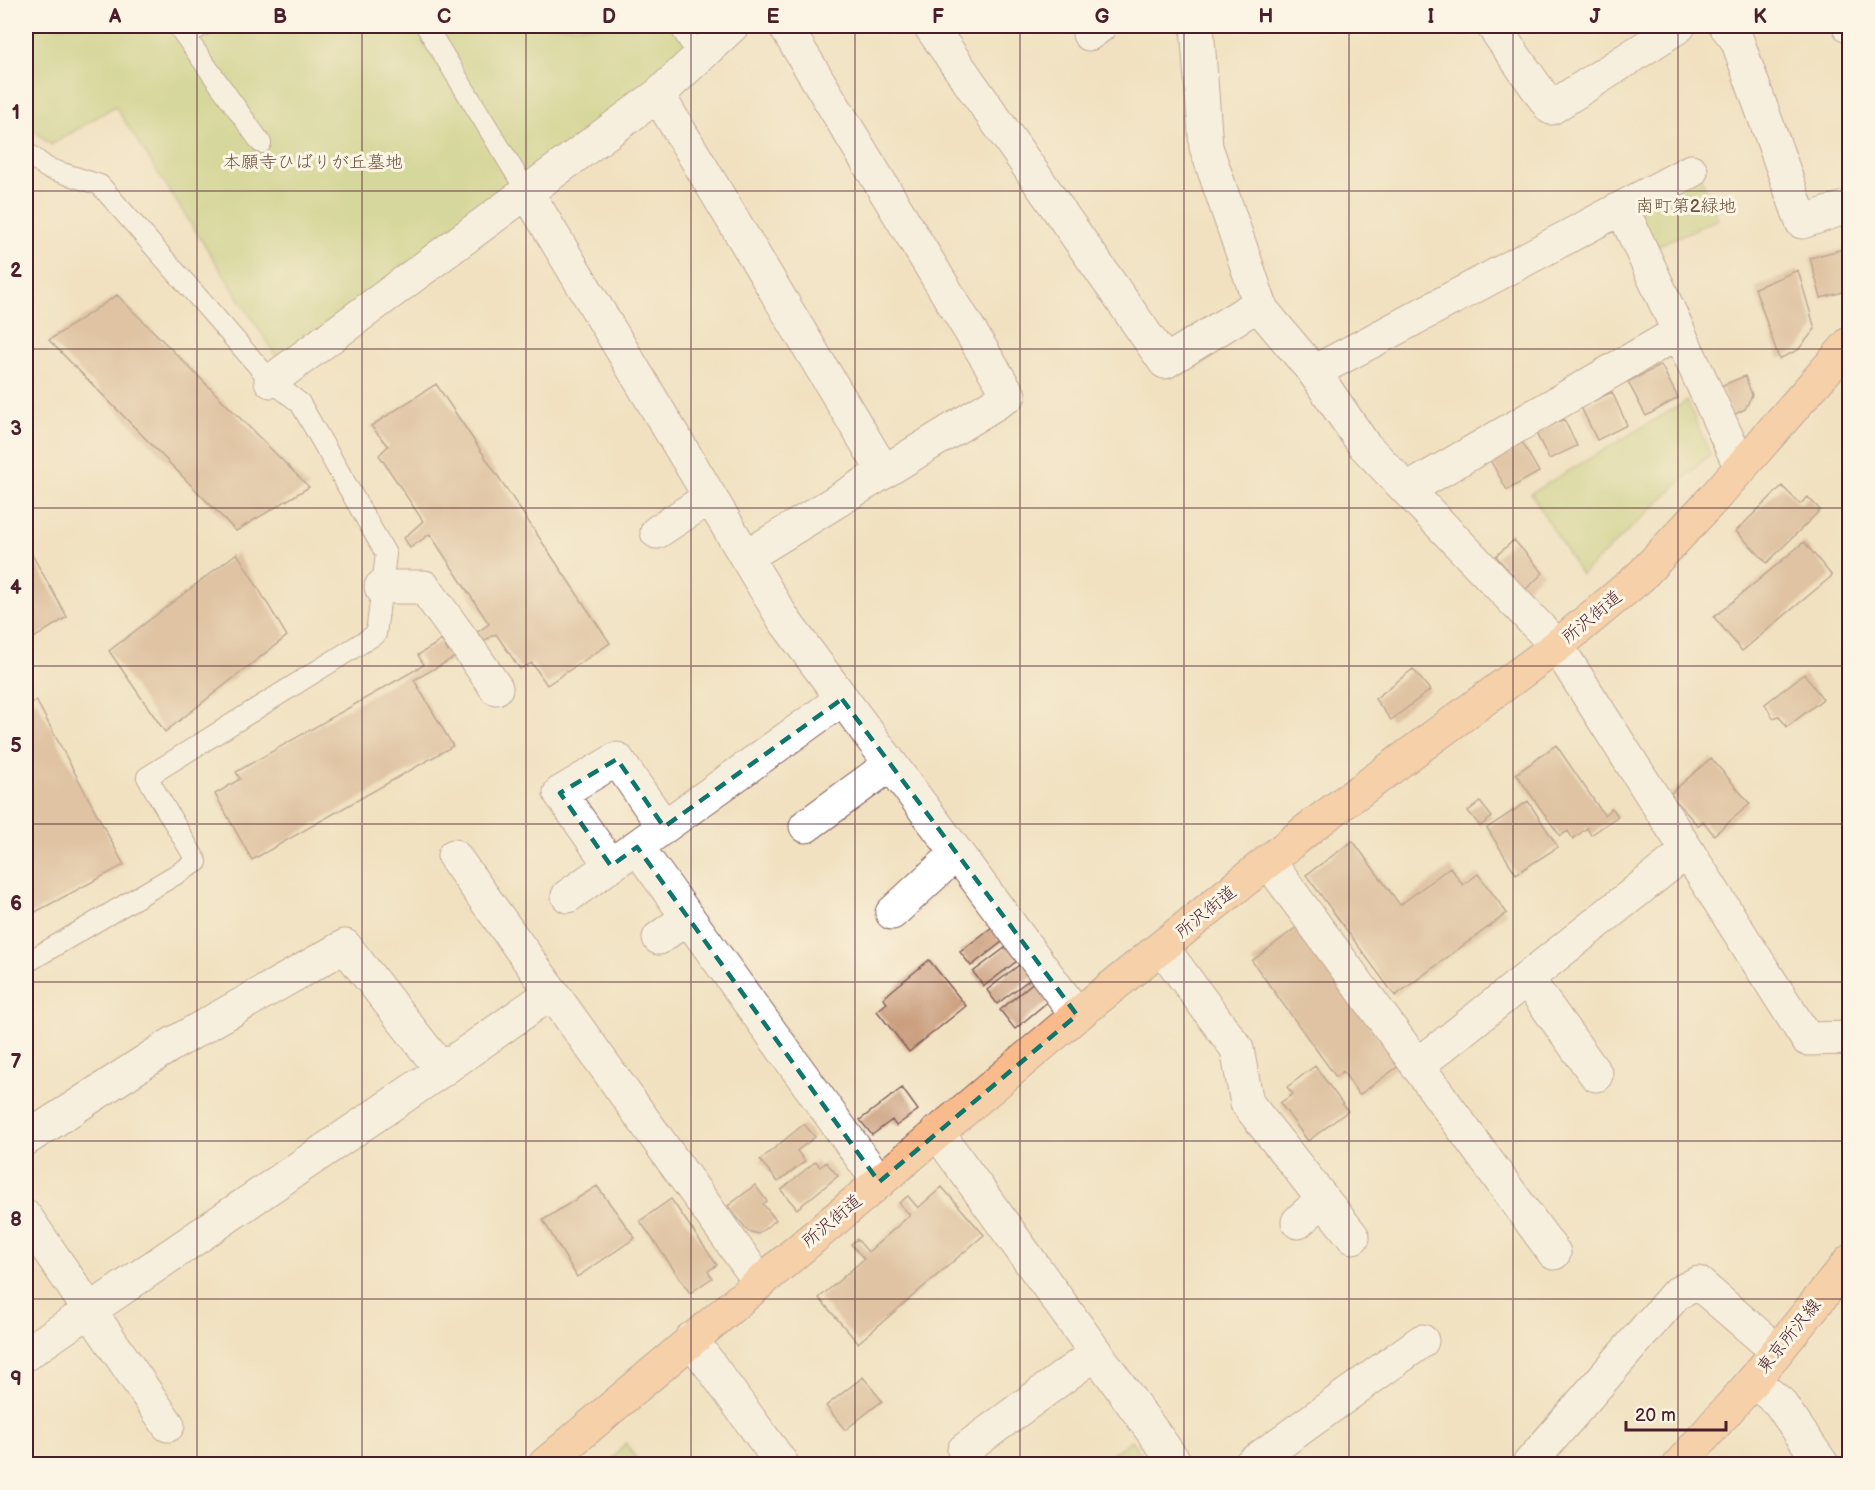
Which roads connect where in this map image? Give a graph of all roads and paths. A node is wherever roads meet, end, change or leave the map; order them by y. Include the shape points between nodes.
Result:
1 (202, 26) edge
2 (426, 26) edge
3 (679, 26) edge
4 (732, 26) edge
5 (785, 26) edge
6 (930, 26) edge
7 (1197, 26) edge
8 (1493, 26) edge
9 (1679, 26) edge
10 (1726, 26) edge
11 (182, 31) edge
12 (693, 47) dead end
13 (658, 95) junction
14 (261, 143) dead end
15 (26, 152) edge
16 (1691, 171) dead end
17 (526, 192) junction
18 (1850, 206) edge
19 (1622, 208) junction
20 (1260, 304) junction
21 (1679, 332) junction
22 (1850, 343) edge
23 (1314, 372) junction
24 (271, 381) junction
25 (1740, 468) junction
26 (884, 472) junction
27 (1407, 490) junction
28 (710, 496) junction
29 (657, 532) dead end
30 (746, 557) junction
31 (381, 587) junction
32 (1557, 646) junction
33 (496, 688) dead end
34 (842, 699) junction
35 (891, 764) junction
36 (806, 826) dead end
37 (664, 827) junction
38 (637, 847) junction
39 (1687, 851) junction
40 (957, 853) junction
41 (454, 856) dead end
42 (1269, 862) junction
43 (610, 866) junction
44 (568, 896) dead end
45 (892, 913) dead end
46 (688, 917) junction
47 (659, 938) dead end
48 (1162, 947) junction
49 (26, 963) edge
50 (1527, 979) junction
51 (551, 993) junction
52 (1077, 1015) junction
53 (1850, 1038) edge
54 (1418, 1066) junction
55 (442, 1070) junction
56 (1596, 1075) dead end
57 (937, 1132) junction
58 (26, 1139) edge
59 (879, 1182) junction
60 (1323, 1199) junction
61 (26, 1217) edge
62 (1298, 1222) dead end
63 (1353, 1237) dead end
64 (1554, 1253) dead end
65 (1850, 1261) edge
66 (760, 1282) junction
67 (91, 1311) junction
68 (691, 1340) junction
69 (1422, 1341) dead end
70 (1777, 1352) junction
71 (1096, 1353) junction
72 (26, 1354) edge
73 (1753, 1381) junction
74 (168, 1425) dead end
75 (964, 1450) dead end
76 (545, 1464) edge
77 (782, 1464) edge
78 (1176, 1464) edge
79 (1251, 1464) edge
80 (1529, 1464) edge
81 (1680, 1464) edge
82 (1822, 1464) edge

1 - 11 lane
2 - 17 lane
3 - 12 lane
4 - 13 street
5 - 26 street via 1009,395
6 - 20 street via 1165,362
7 - 20 street via 1206,147
8 - 9 street via 1551,108
10 - 18 street via 1737,40 1802,222
11 - 14 lane
13 - 17 street
13 - 26 street
15 - 24 lane via 47,168 100,185
16 - 19 street
17 - 24 street
17 - 28 street
19 - 21 street
19 - 23 street
20 - 23 street
21 - 25 street
21 - 27 street
22 - 25 main road, 所沢街道
23 - 27 street via 1364,445
24 - 31 lane via 300,403 386,554
25 - 32 main road, 所沢街道 via 1640,577
26 - 30 street
27 - 32 street
28 - 29 street
28 - 30 street
30 - 34 street via 784,620
31 - 33 street via 424,587
31 - 49 lane via 376,634 147,777 197,862
32 - 39 street
32 - 42 main road, 所沢街道
34 - 35 street
34 - 37 street
35 - 36 street
35 - 40 street
37 - 38 street
37 - 43 street via 617,759 560,793
38 - 43 street
38 - 46 street
39 - 50 street
39 - 53 street via 1807,1039
40 - 45 street
40 - 52 street
41 - 51 street
42 - 48 main road, 所沢街道
42 - 54 street
43 - 44 street
46 - 47 street
46 - 59 street
48 - 52 main road, 所沢街道
48 - 60 street via 1237,1049 1247,1102
50 - 54 street
50 - 56 street
51 - 55 street
51 - 66 street
52 - 57 main road, 所沢街道
54 - 64 street
55 - 58 street via 345,946 169,1046
55 - 67 street
57 - 59 main road, 所沢街道
57 - 71 street
59 - 66 main road, 所沢街道
60 - 62 street
60 - 63 street
61 - 67 street
65 - 70 main road, 東京所沢線
66 - 68 main road, 所沢街道
67 - 72 street
67 - 74 street
68 - 76 main road, 所沢街道
68 - 77 street
69 - 79 street
70 - 73 main road, 東京所沢線
70 - 80 street via 1698,1283 1676,1294
71 - 75 street
71 - 78 street
73 - 81 main road, 東京所沢線
73 - 82 street via 1779,1402

